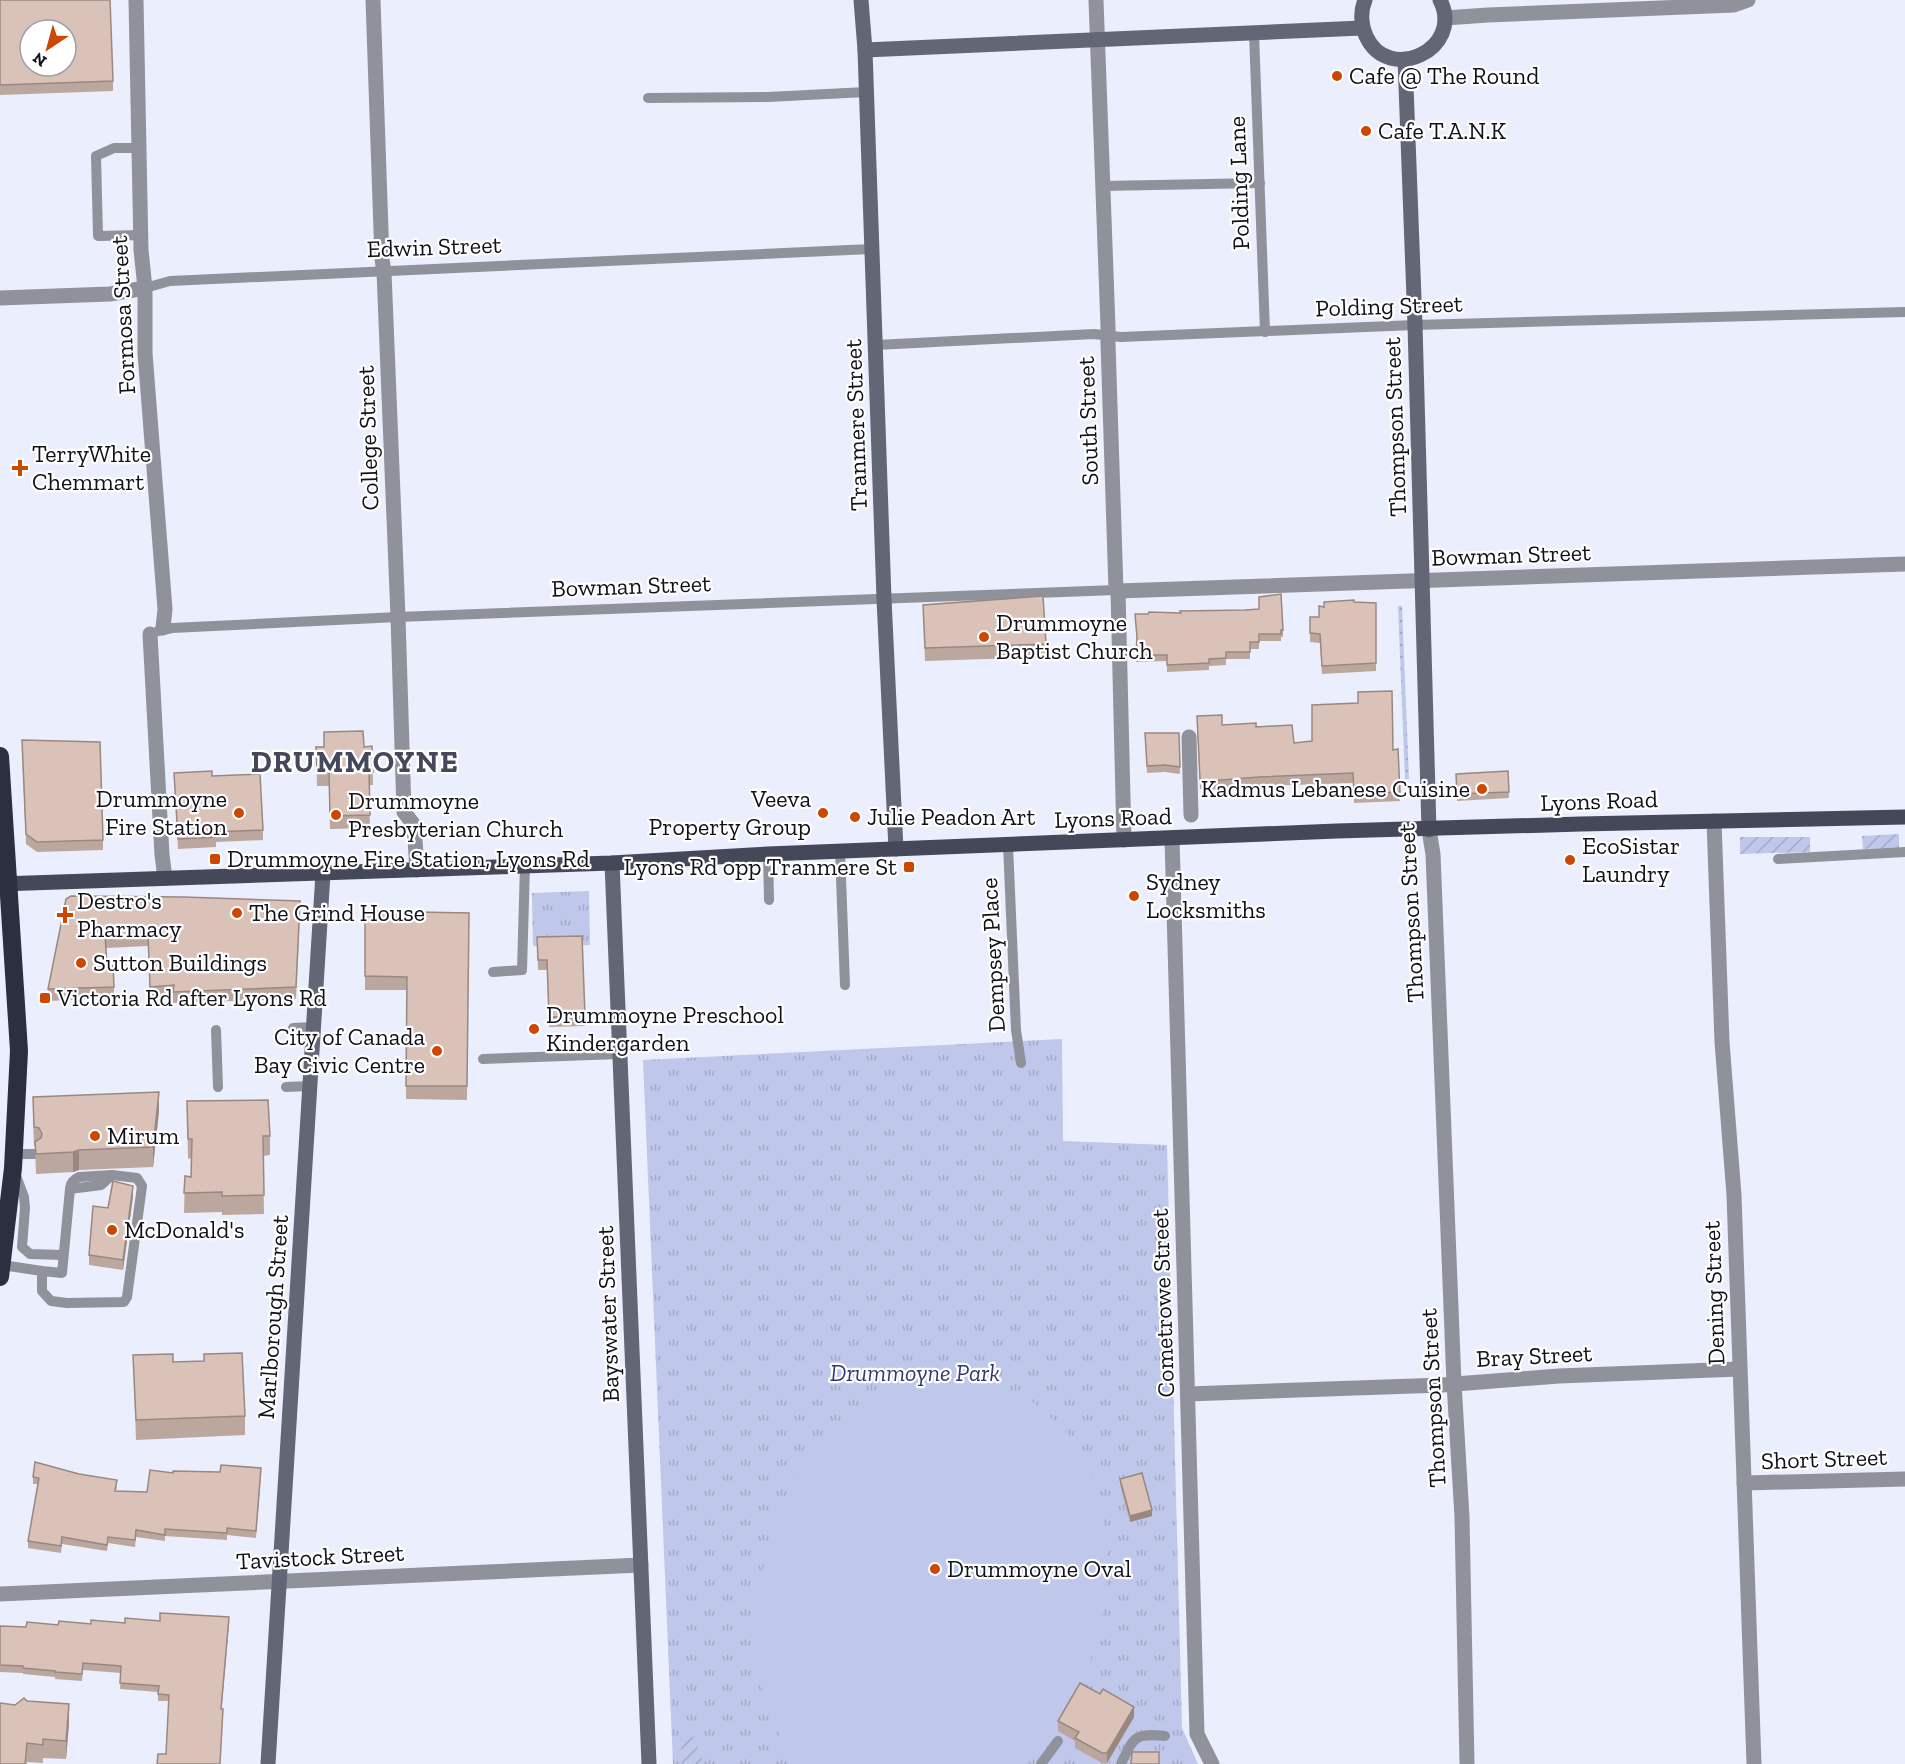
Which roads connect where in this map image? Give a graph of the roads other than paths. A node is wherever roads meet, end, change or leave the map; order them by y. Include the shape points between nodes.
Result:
1 (136, 0) edge
2 (373, 0) edge
3 (861, 0) edge
4 (1096, 0) edge
5 (1365, 0) edge
6 (1440, 0) edge
7 (1748, 0) edge
8 (1634, 5) edge
9 (1445, 18) junction
10 (1362, 28) junction
11 (1254, 33) junction
12 (1097, 40) junction
13 (865, 50) junction
14 (1405, 60) junction
15 (866, 92) junction
16 (648, 98) dead end
17 (139, 148) junction
18 (1260, 183) junction
19 (1103, 186) junction
20 (141, 235) junction
21 (871, 249) junction
22 (384, 272) junction
23 (145, 288) junction
24 (0, 298) edge
25 (1905, 312) edge
26 (1415, 325) junction
27 (1265, 332) junction
28 (1108, 336) junction
29 (876, 345) junction
30 (1905, 564) edge
31 (1422, 581) junction
32 (1117, 591) junction
33 (884, 599) junction
34 (398, 617) junction
35 (157, 631) junction
36 (1190, 737) dead end
37 (0, 756) edge
38 (1191, 815) dead end
39 (1905, 817) edge
40 (1714, 821) junction
41 (1429, 830) junction
42 (1172, 838) junction
43 (1124, 840) junction
44 (1008, 845) junction
45 (896, 849) junction
46 (840, 851) junction
47 (1905, 852) edge
48 (768, 854) junction
49 (1778, 859) dead end
50 (612, 862) junction
51 (525, 866) junction
52 (417, 870) junction
53 (323, 873) junction
54 (165, 878) junction
55 (4, 884) edge
56 (769, 900) dead end
57 (493, 972) dead end
58 (845, 986) dead end
59 (314, 1027) junction
60 (293, 1028) dead end
61 (216, 1030) dead end
62 (620, 1054) junction
63 (483, 1059) dead end
64 (1021, 1063) dead end
65 (310, 1086) junction
66 (286, 1087) dead end
67 (218, 1088) dead end
68 (35, 1154) edge
69 (13, 1161) junction
70 (63, 1255) junction
71 (1, 1271) edge
72 (42, 1271) junction
73 (1739, 1369) junction
74 (1454, 1383) junction
75 (1188, 1394) junction
76 (1905, 1479) edge
77 (1744, 1484) junction
78 (641, 1565) junction
79 (279, 1581) junction
80 (0, 1594) edge
81 (1165, 1736) dead end
82 (1058, 1740) dead end
83 (268, 1764) edge
84 (649, 1764) edge
85 (1041, 1764) edge
86 (1121, 1764) edge
87 (1212, 1764) edge
88 (1467, 1764) edge
89 (1754, 1764) edge

1 - 17 street, Formosa Street
2 - 22 street, College Street
3 - 13 street, Tranmere Street
4 - 12 street, South Street
5 - 10 street
6 - 9 street
7 - 8 street via 1734,5
8 - 9 street
9 - 14 street via 1437,42 1428,51
10 - 11 street
10 - 14 street via 1378,51
11 - 12 street
11 - 18 lane, Polding Lane
12 - 13 street
12 - 19 street, South Street
13 - 15 street, Tranmere Street
14 - 26 street, Thompson Street
15 - 16 lane
15 - 21 street, Tranmere Street
17 - 20 street, Formosa Street
17 - 20 lane via 114,148 96,156 98,236
18 - 19 lane
18 - 27 lane, Polding Lane
19 - 28 street, South Street
20 - 23 street, Formosa Street
21 - 22 lane, Edwin Street
21 - 29 street, Tranmere Street
22 - 23 lane, Edwin Street via 170,281
22 - 34 street, College Street
23 - 24 street, Edwin Street via 110,294
23 - 35 street, Formosa Street via 145,353 165,609
25 - 26 lane, Polding Street
26 - 27 lane, Polding Street
26 - 31 street, Thompson Street
27 - 28 lane, Polding Street
28 - 29 lane, Polding Street
28 - 32 street, South Street
29 - 33 street, Tranmere Street
30 - 31 street, Bowman Street
31 - 32 street, Bowman Street
31 - 41 street, Thompson Street
32 - 33 lane, Bowman Street
32 - 43 street, South Street
33 - 34 lane, Bowman Street
33 - 45 street, Tranmere Street
34 - 35 lane, Bowman Street
34 - 52 street, College Street via 404,812 414,825
35 - 54 street, Formosa Street via 158,778
36 - 38 street
37 - 55 highway
39 - 40 main road, Lyons Road
40 - 41 main road, Lyons Road
40 - 73 street, Dening Street
41 - 42 main road, Lyons Road
41 - 74 street, Thompson Street
42 - 43 main road, Lyons Road
42 - 75 street, Cometrowe Street
43 - 44 main road, Lyons Road
44 - 45 main road, Lyons Road
44 - 64 lane, Dempsey Place via 1016,1030
45 - 46 main road, Lyons Road
46 - 48 main road, Lyons Road
46 - 58 lane
47 - 49 lane
48 - 50 main road, Lyons Road
48 - 56 lane
50 - 51 main road, Lyons Road
50 - 62 street, Bayswater Street
51 - 52 main road, Lyons Road
51 - 57 lane via 522,970
52 - 53 main road, Lyons Road
53 - 54 main road, Lyons Road
53 - 59 street, Marlborough Street
54 - 55 main road, Lyons Road
55 - 69 highway via 19,1051
59 - 60 lane
59 - 65 street, Marlborough Street
61 - 67 lane
62 - 63 lane
62 - 78 street, Bayswater Street
65 - 66 lane
65 - 79 street, Marlborough Street
68 - 69 lane
69 - 70 lane via 26,1208 22,1247 30,1254
69 - 71 highway
70 - 72 lane via 62,1273
70 - 72 lane via 71,1183 79,1177 136,1178 142,1185 124,1302 51,1301 42,1291
71 - 72 lane
73 - 74 street, Bray Street
73 - 77 street, Dening Street
74 - 75 street, Bray Street
74 - 88 street, Thompson Street via 1462,1517
75 - 87 street, Cometrowe Street via 1197,1734
76 - 77 street, Short Street
77 - 89 street, Dening Street
78 - 79 street, Tavistock Street
78 - 84 street, Bayswater Street
79 - 80 street, Tavistock Street
79 - 83 street, Marlborough Street
81 - 86 lane via 1137,1737
82 - 85 lane

